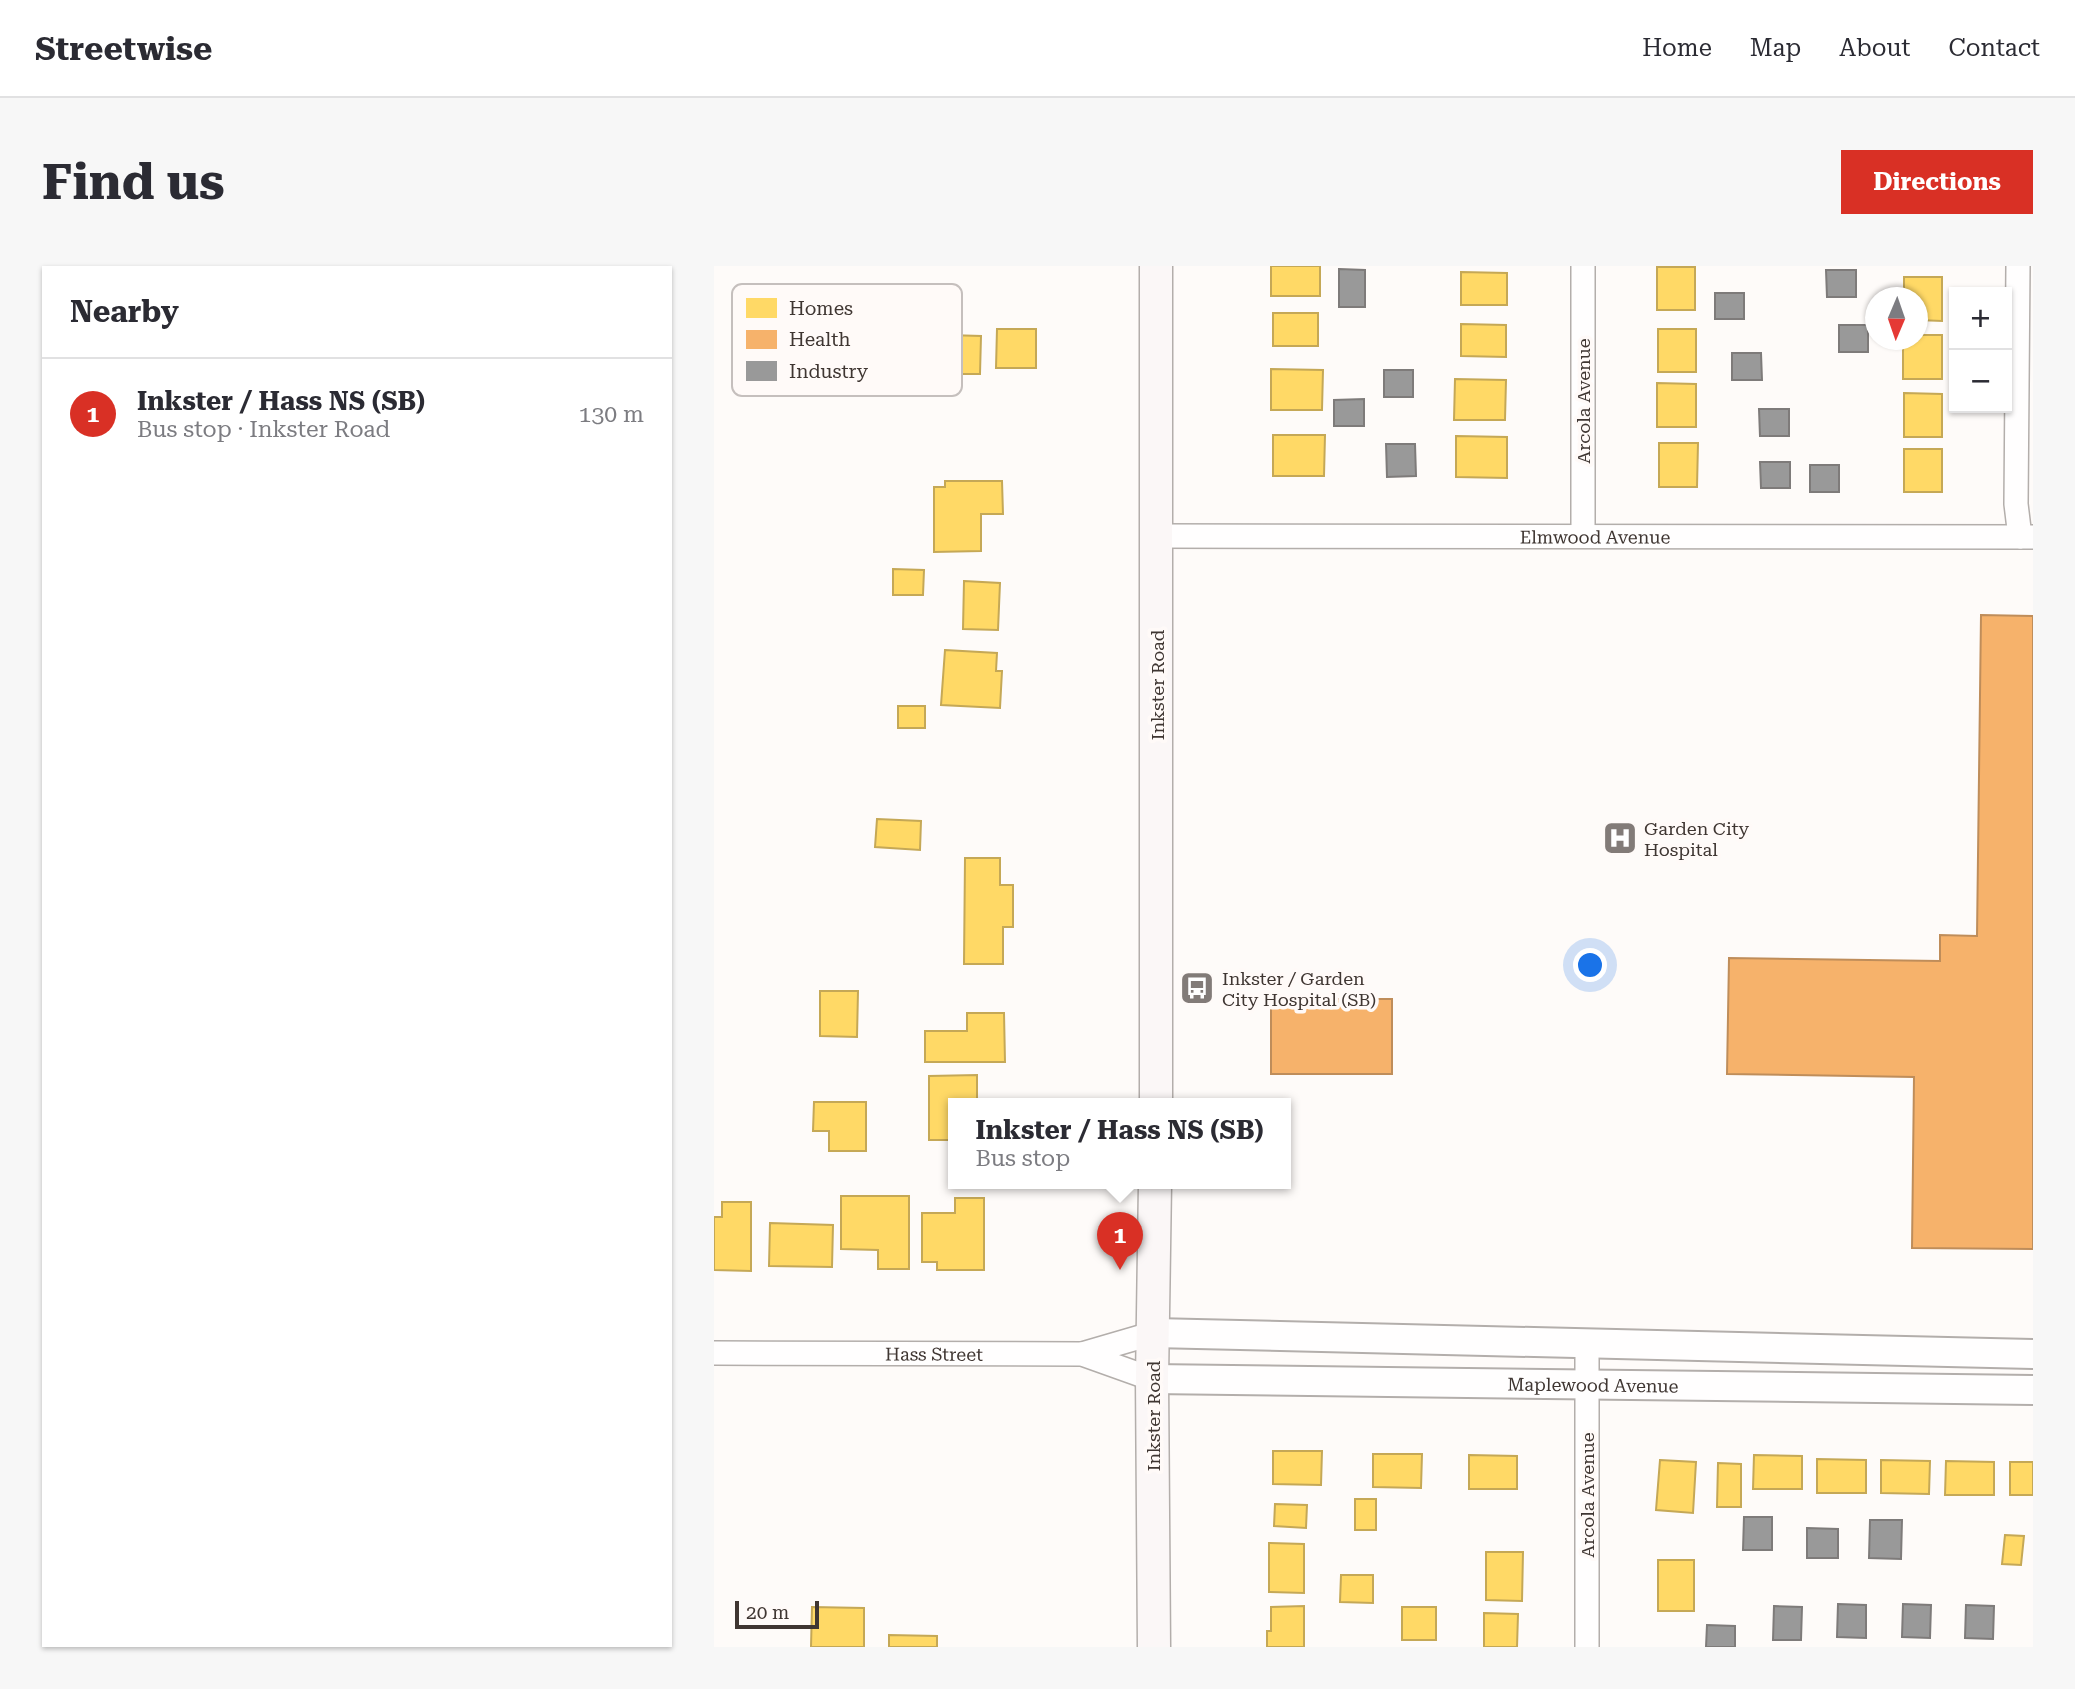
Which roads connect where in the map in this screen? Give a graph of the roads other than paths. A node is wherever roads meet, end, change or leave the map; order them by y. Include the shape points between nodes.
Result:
1 (1156, 266) edge
2 (1583, 266) edge
3 (2018, 266) edge
4 (1157, 536) junction
5 (1583, 536) junction
6 (2026, 537) edge
7 (1156, 1098) edge
8 (1155, 1189) edge
9 (1154, 1333) junction
10 (1587, 1343) junction
11 (714, 1353) edge
12 (1082, 1354) junction
13 (2027, 1354) edge
14 (1152, 1379) junction
15 (1587, 1384) junction
16 (2027, 1390) edge
17 (1154, 1647) edge
18 (1587, 1647) edge

1 - 4 main road, Inkster Road
2 - 5 street, Arcola Avenue
3 - 6 street via 2016,504
4 - 5 street, Elmwood Avenue
4 - 7 main road, Inkster Road
5 - 6 street, Elmwood Avenue
8 - 9 main road, Inkster Road
9 - 10 street
9 - 12 street
9 - 14 main road, Inkster Road
10 - 13 street
10 - 15 street, Arcola Avenue
11 - 12 street, Hass Street
12 - 14 street, Hass Street
13 - 16 street
14 - 15 street, Maplewood Avenue
14 - 17 main road, Inkster Road
15 - 16 street, Maplewood Avenue
15 - 18 street, Arcola Avenue

